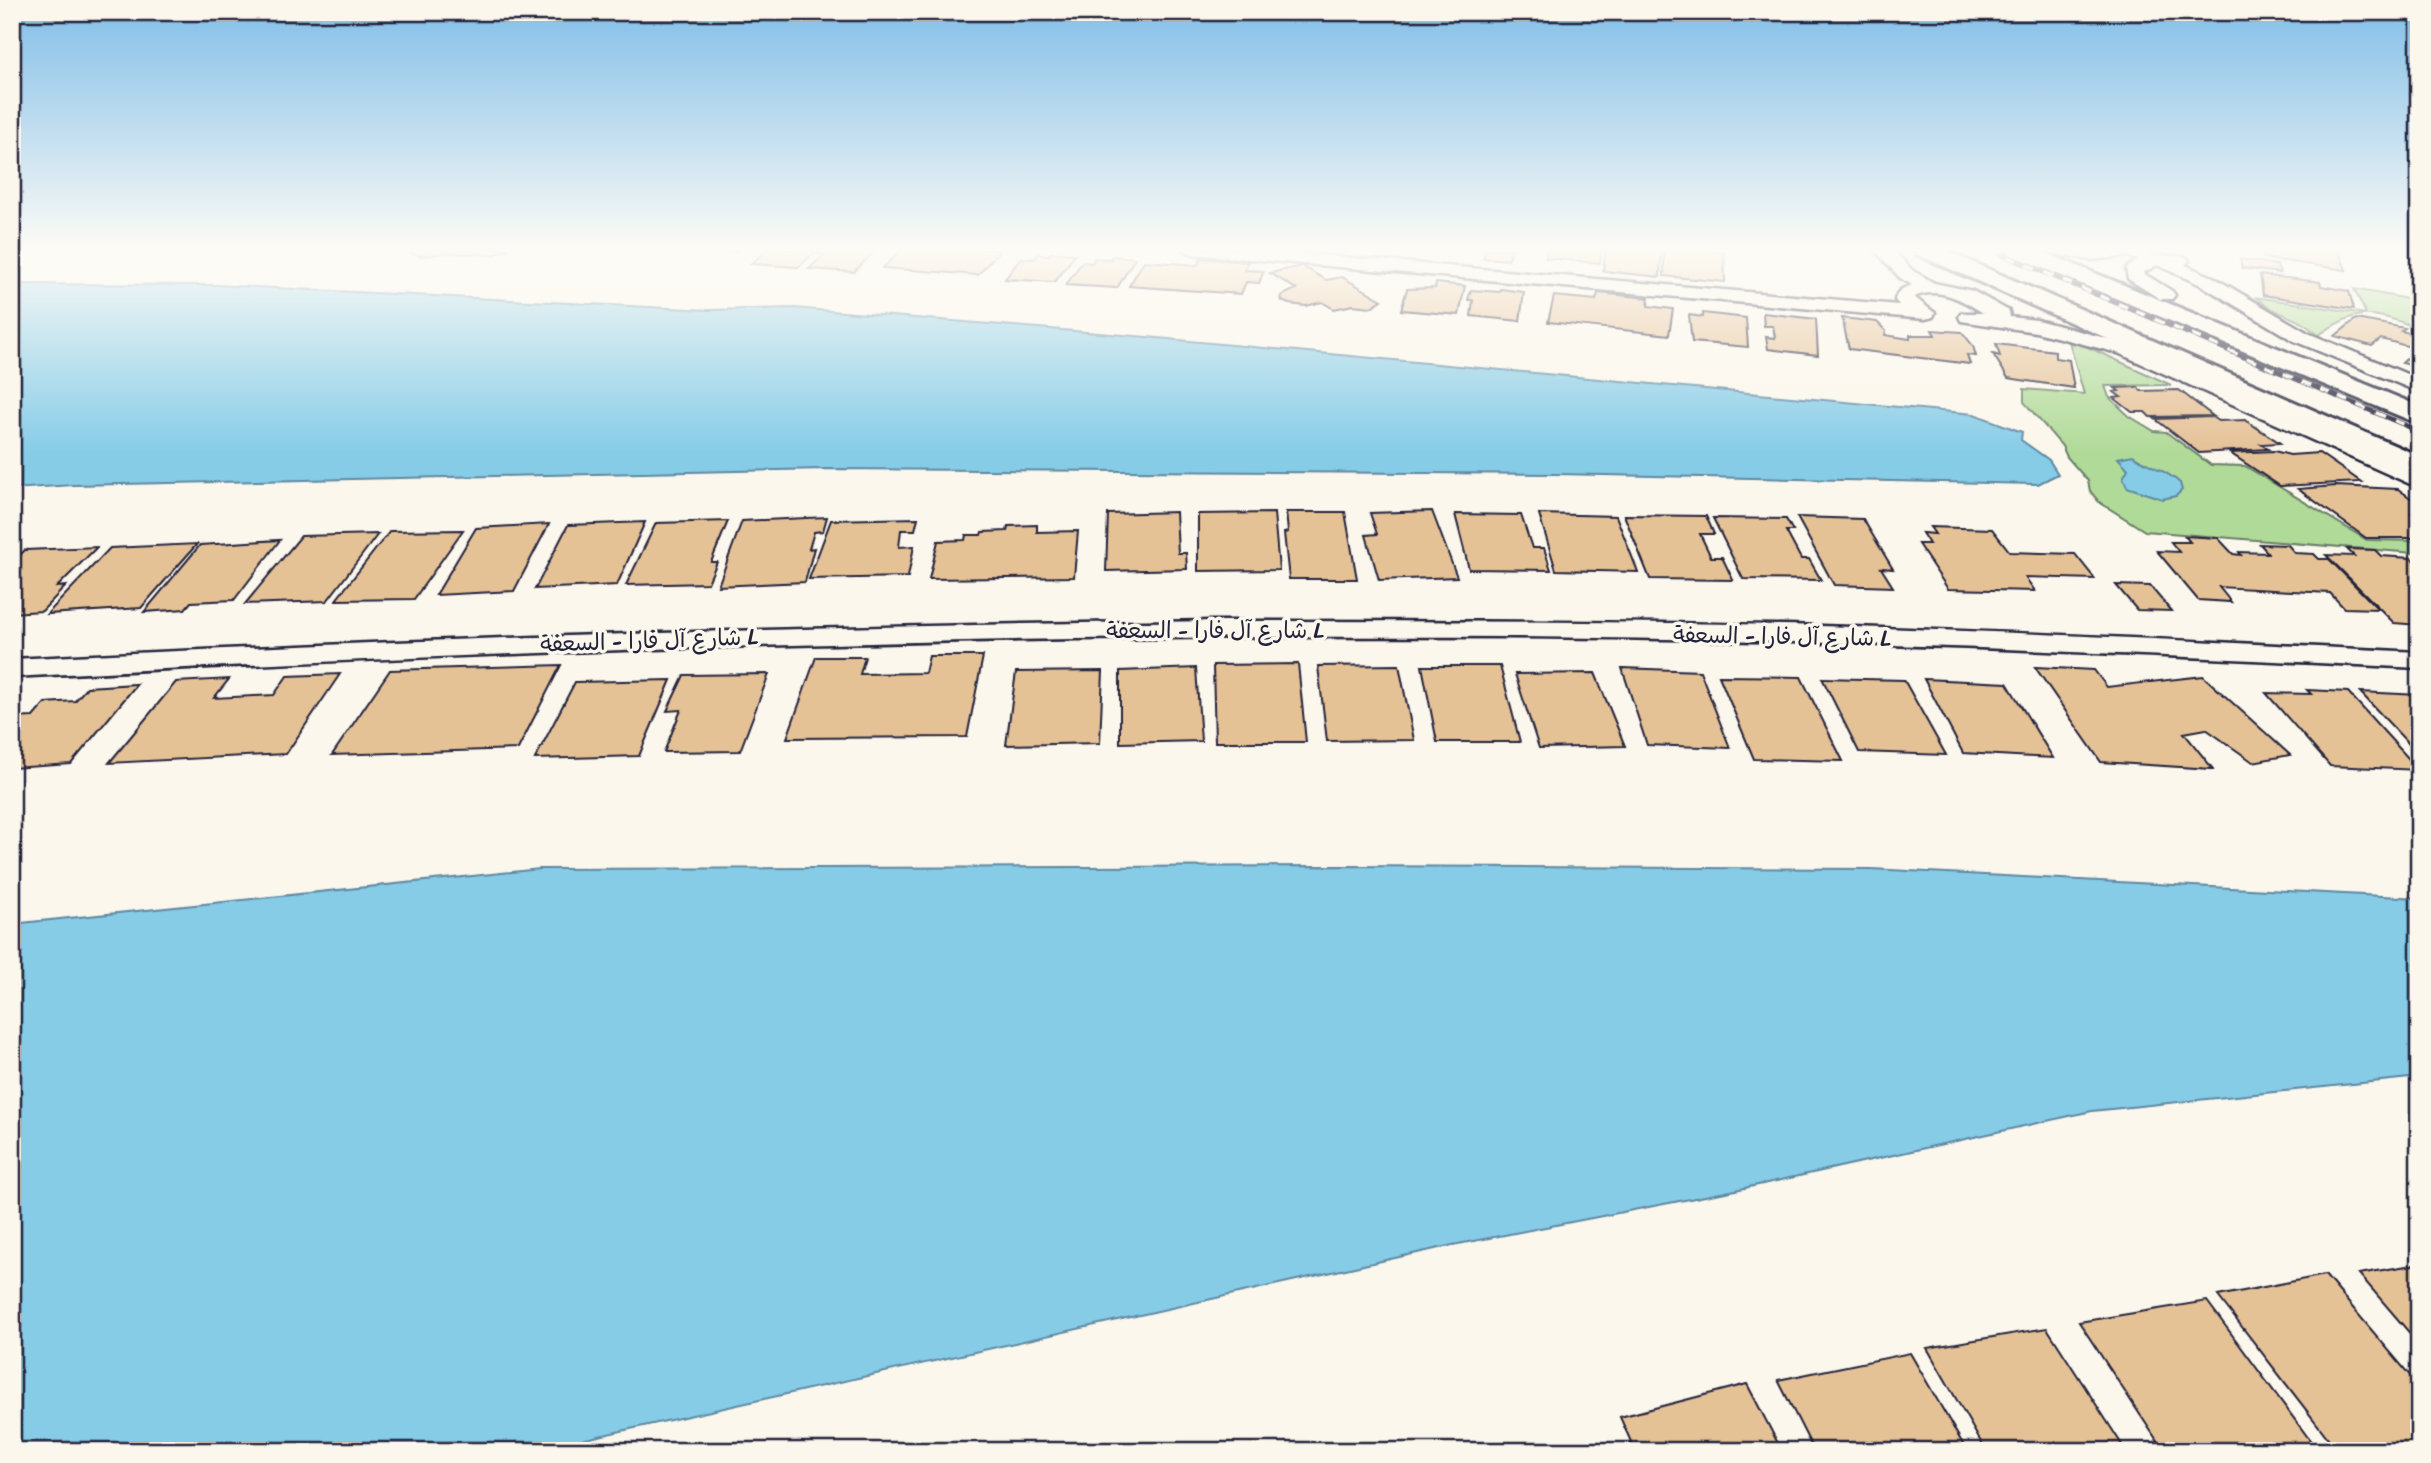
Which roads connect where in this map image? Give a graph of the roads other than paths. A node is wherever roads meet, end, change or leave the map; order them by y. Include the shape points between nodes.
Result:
1 (2004, 317) edge
2 (2080, 317) edge
3 (2106, 317) edge
4 (2181, 317) edge
5 (2221, 317) edge
6 (2268, 317) edge
7 (2419, 386) edge
8 (2419, 397) edge
9 (2419, 416) edge
10 (2419, 448) edge
11 (2419, 467) edge
12 (2419, 481) edge
13 (2419, 660) edge
14 (12, 668) edge

1 - 12 street via 2134,352
2 - 11 street
3 - 10 street
4 - 9 street
5 - 8 street
6 - 7 street via 2301,337
13 - 14 street, شارع آل فارا - السعفة L via 1886,638 1302,629 626,640

